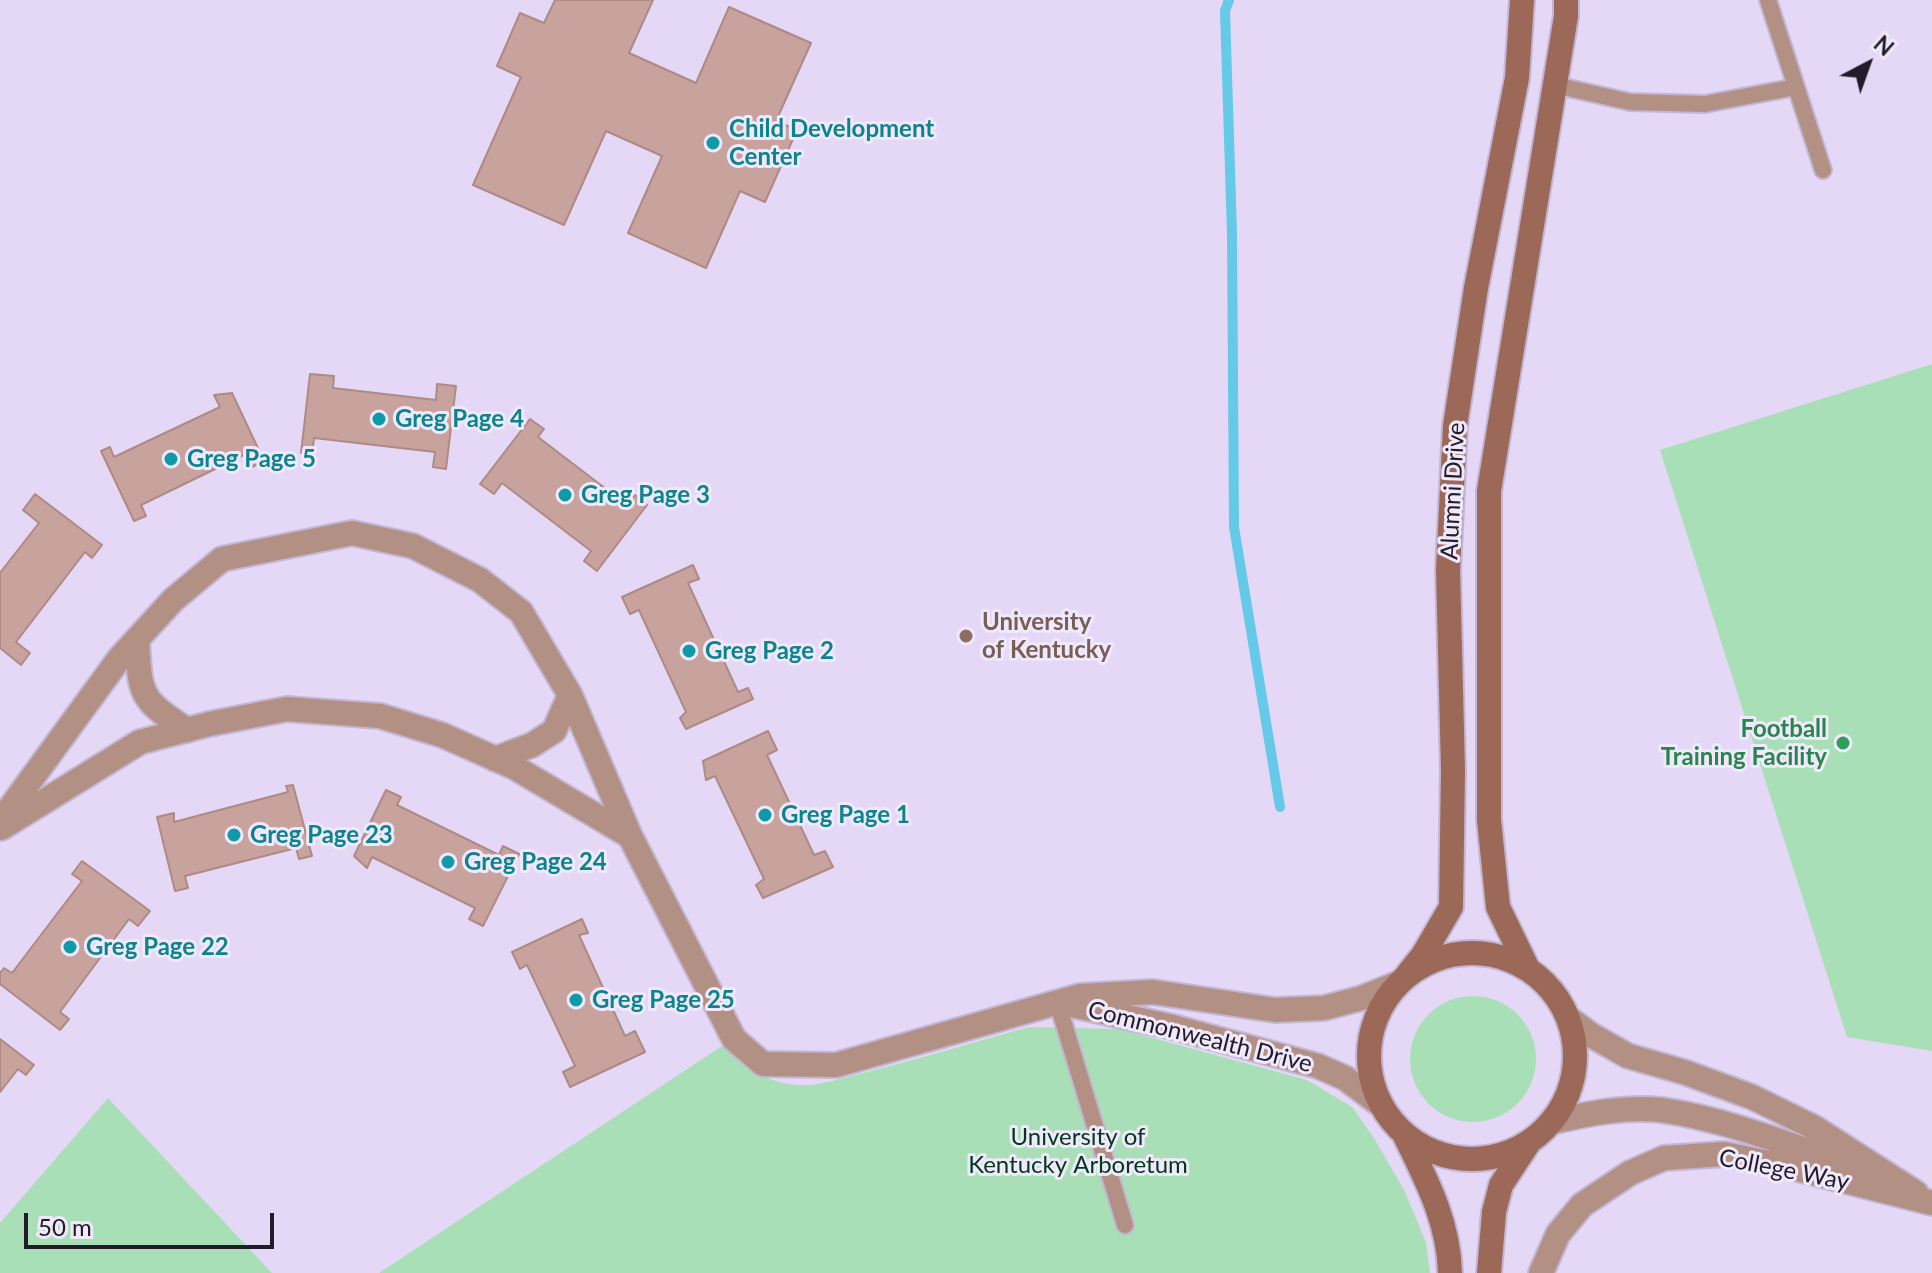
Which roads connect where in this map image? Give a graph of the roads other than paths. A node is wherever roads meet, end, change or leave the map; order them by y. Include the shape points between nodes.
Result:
1 (1522, 0) edge
2 (1566, 0) edge
3 (1768, 0) edge
4 (1517, 78) junction
5 (1555, 85) junction
6 (1796, 87) junction
7 (1823, 170) dead end
8 (137, 640) junction
9 (570, 695) junction
10 (187, 730) junction
11 (495, 759) junction
12 (0, 822) edge
13 (0, 829) edge
14 (630, 836) junction
15 (1528, 969) junction
16 (1402, 979) junction
17 (1057, 1001) junction
18 (1568, 1018) junction
19 (1381, 1105) junction
20 (1551, 1122) junction
21 (1404, 1134) junction
22 (1530, 1142) junction
23 (1898, 1181) junction
24 (1932, 1203) edge
25 (1125, 1225) dead end
26 (1450, 1273) edge
27 (1489, 1273) edge
28 (1541, 1273) edge

1 - 4 main road, Alumni Drive
2 - 5 main road, Alumni Drive
3 - 6 lane
4 - 5 main road
4 - 16 main road, Alumni Drive via 1455,426 1448,570 1451,907
5 - 6 lane via 1630,102 1705,104
5 - 15 main road, Alumni Drive via 1489,491 1489,820 1498,907
6 - 7 lane
8 - 9 street, Commonwealth Drive via 173,600 222,559 352,533 413,546 480,580 521,612
8 - 10 street via 143,695
8 - 12 street, Commonwealth Drive
9 - 11 street via 554,731
9 - 14 street, Commonwealth Drive
10 - 11 street via 287,709 380,716
10 - 13 street via 140,742
11 - 14 street
14 - 17 street, Commonwealth Drive via 734,1039 763,1064 836,1065
15 - 16 main road via 1479,953 1441,958
15 - 18 main road via 1558,999
16 - 17 street, Commonwealth Drive via 1324,1008 1275,1010 1153,992
16 - 19 main road via 1381,1005 1372,1029 1371,1081
17 - 19 street, Commonwealth Drive via 1318,1066 1345,1078
17 - 25 lane
18 - 20 main road via 1574,1072 1566,1099
18 - 23 street, College Way via 1628,1056 1752,1097 1815,1128
19 - 21 main road
20 - 22 main road
20 - 23 street, College Way via 1620,1109 1659,1110
21 - 22 main road via 1426,1149 1479,1159
21 - 26 main road via 1440,1213
22 - 27 main road via 1501,1185
23 - 24 street, College Way
24 - 28 street, College Way via 1724,1154 1664,1158 1582,1205 1558,1234

